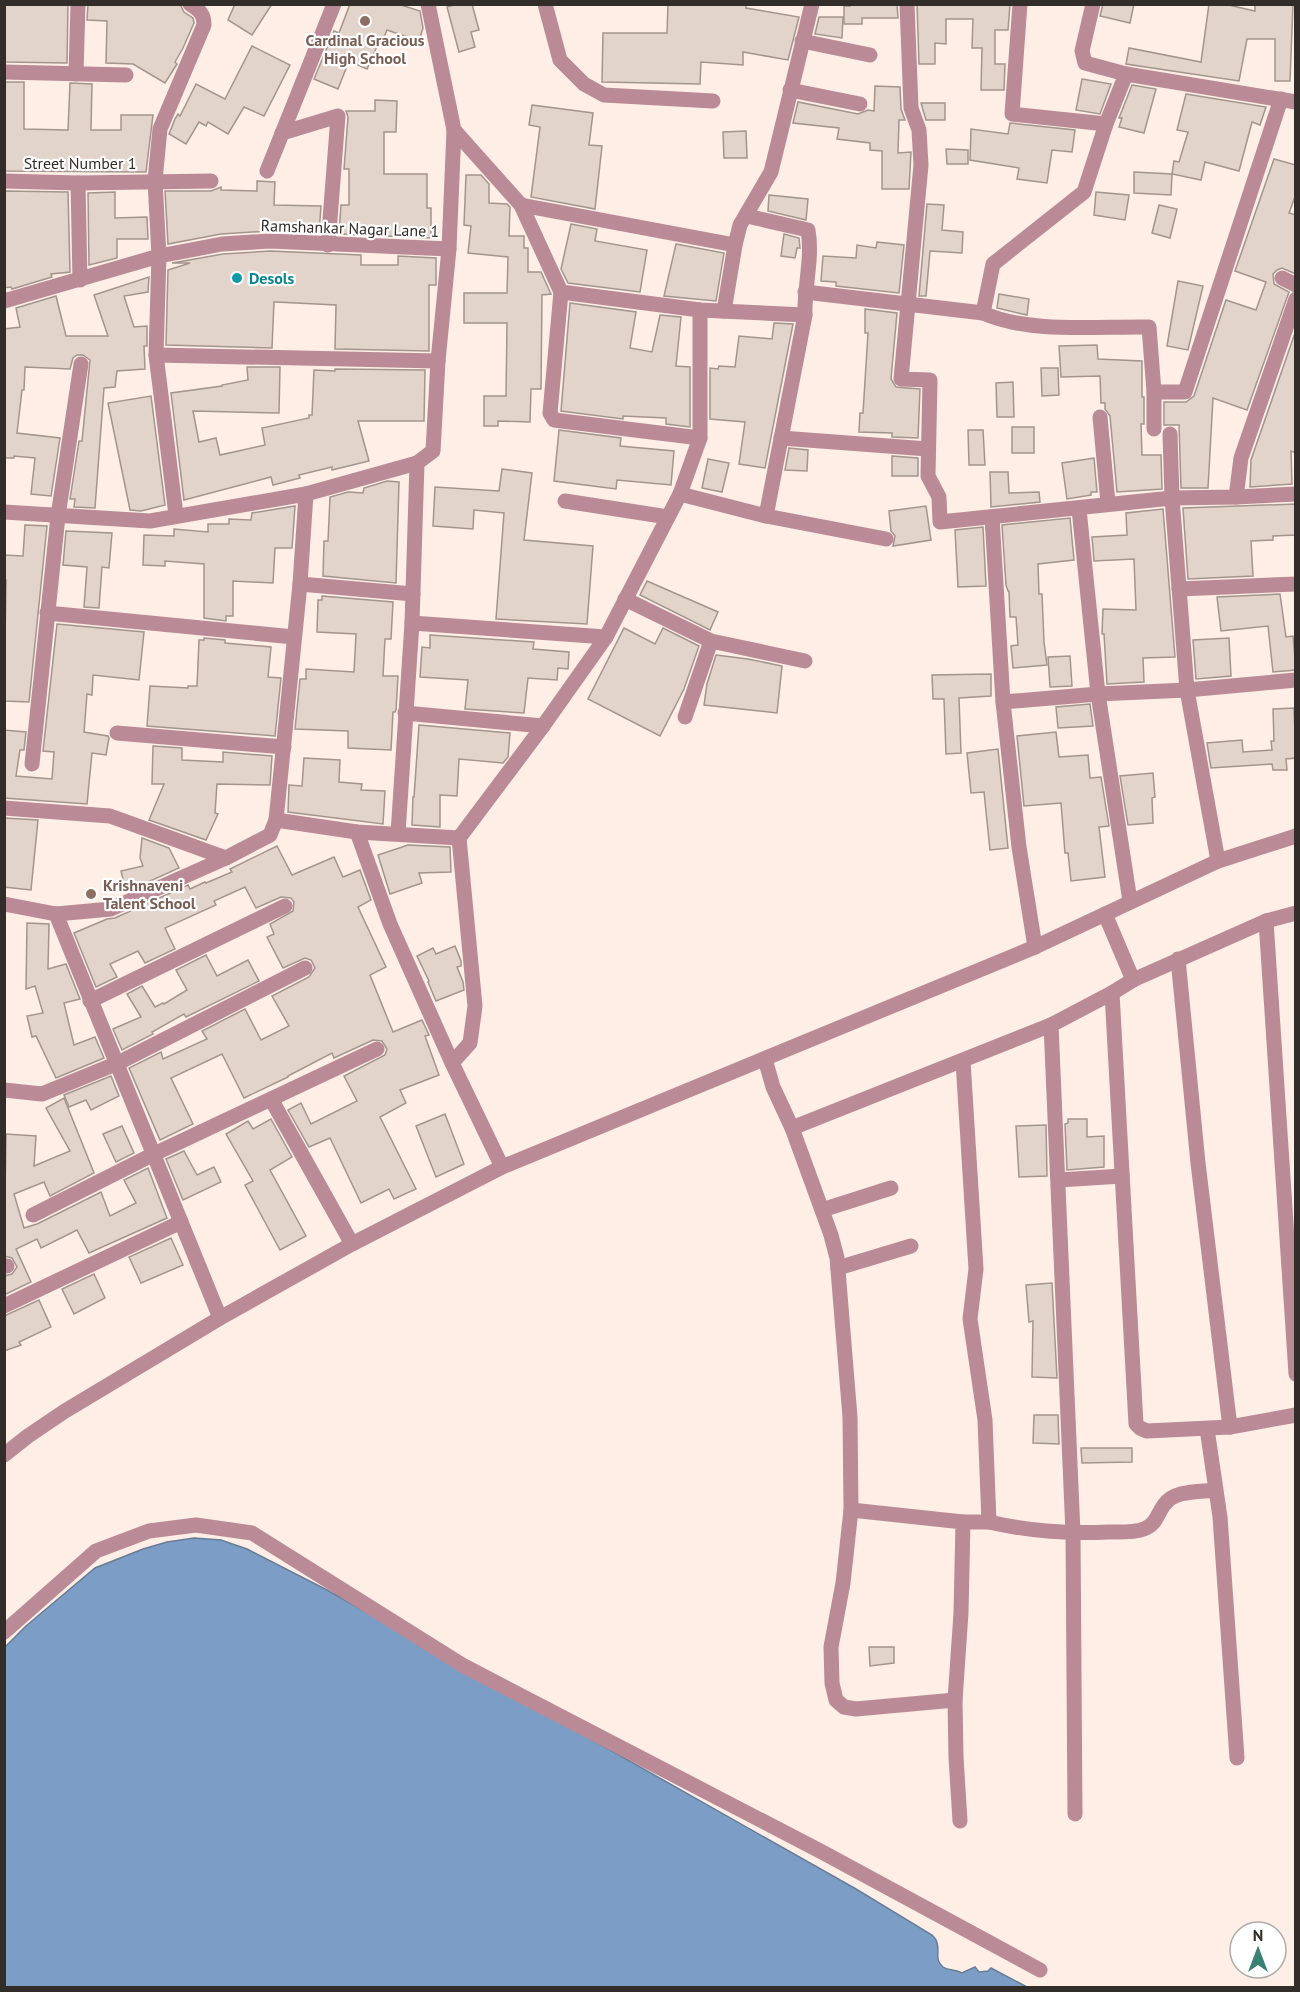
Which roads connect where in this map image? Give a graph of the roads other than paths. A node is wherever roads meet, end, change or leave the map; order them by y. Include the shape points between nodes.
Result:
1 (78, 4) edge
2 (190, 4) edge
3 (334, 4) edge
4 (428, 4) edge
5 (545, 4) edge
6 (812, 4) edge
7 (907, 4) edge
8 (1020, 4) edge
9 (1093, 4) edge
10 (802, 41) junction
11 (870, 55) dead end
12 (4, 72) edge
13 (76, 74) junction
14 (1126, 74) junction
15 (126, 75) dead end
16 (790, 90) junction
17 (1288, 100) edge
18 (712, 101) dead end
19 (860, 104) dead end
20 (1106, 124) junction
21 (454, 130) junction
22 (282, 134) junction
23 (267, 171) dead end
24 (155, 180) junction
25 (4, 181) edge
26 (211, 181) dead end
27 (78, 183) junction
28 (521, 206) junction
29 (747, 216) junction
30 (328, 245) junction
31 (735, 245) junction
32 (449, 249) junction
33 (159, 256) junction
34 (80, 280) junction
35 (561, 292) junction
36 (805, 292) junction
37 (1296, 299) edge
38 (4, 301) edge
39 (907, 304) junction
40 (700, 310) junction
41 (724, 311) junction
42 (984, 312) junction
43 (805, 315) junction
44 (156, 355) junction
45 (438, 361) junction
46 (81, 364) dead end
47 (1154, 392) junction
48 (1100, 417) dead end
49 (1154, 429) dead end
50 (1170, 434) dead end
51 (700, 438) junction
52 (781, 438) junction
53 (928, 449) junction
54 (417, 463) junction
55 (306, 494) junction
56 (680, 494) junction
57 (1296, 494) edge
58 (1236, 497) junction
59 (1172, 498) junction
60 (565, 501) dead end
61 (1108, 503) junction
62 (1079, 509) junction
63 (4, 512) edge
64 (176, 515) junction
65 (58, 516) junction
66 (766, 516) junction
67 (668, 517) junction
68 (992, 517) junction
69 (886, 539) dead end
70 (300, 584) junction
71 (1296, 584) edge
72 (1179, 589) junction
73 (413, 594) junction
74 (625, 599) junction
75 (47, 613) junction
76 (412, 623) junction
77 (294, 637) junction
78 (606, 637) junction
79 (711, 641) junction
80 (805, 661) dead end
81 (1296, 680) edge
82 (1187, 690) junction
83 (1098, 694) junction
84 (1003, 702) junction
85 (405, 713) junction
86 (685, 717) dead end
87 (543, 726) junction
88 (117, 733) dead end
89 (284, 747) junction
90 (32, 764) dead end
91 (4, 808) edge
92 (276, 820) junction
93 (357, 832) junction
94 (398, 833) junction
95 (1296, 836) edge
96 (459, 838) junction
97 (226, 858) junction
98 (1218, 861) junction
99 (1130, 901) junction
100 (4, 904) edge
101 (285, 906) dead end
102 (1296, 913) edge
103 (56, 914) junction
104 (1105, 914) junction
105 (1266, 921) junction
106 (1035, 947) junction
107 (1178, 959) junction
108 (305, 968) dead end
109 (1131, 973) junction
110 (1112, 993) junction
111 (90, 1000) junction
112 (1052, 1025) junction
113 (377, 1049) dead end
114 (765, 1059) junction
115 (963, 1061) junction
116 (118, 1063) junction
117 (452, 1063) junction
118 (4, 1090) edge
119 (271, 1099) junction
120 (789, 1123) junction
121 (152, 1155) junction
122 (502, 1167) junction
123 (1122, 1176) junction
124 (1059, 1180) junction
125 (891, 1188) dead end
126 (822, 1210) junction
127 (33, 1215) dead end
128 (181, 1222) junction
129 (352, 1244) junction
130 (911, 1246) dead end
131 (838, 1268) junction
132 (4, 1306) edge
133 (220, 1318) junction
134 (1296, 1374) edge
135 (1296, 1415) edge
136 (1230, 1427) junction
137 (1208, 1429) junction
138 (4, 1455) edge
139 (1215, 1490) junction
140 (851, 1510) junction
141 (963, 1522) junction
142 (989, 1522) junction
143 (1073, 1533) junction
144 (4, 1632) edge
145 (955, 1700) junction
146 (1237, 1758) dead end
147 (1075, 1814) dead end
148 (960, 1821) dead end
149 (1040, 1970) dead end

1 - 13 street
2 - 24 street via 204,17 204,25 160,129
3 - 22 street
4 - 21 street
5 - 18 street via 560,60 584,84 604,95
6 - 10 street
7 - 39 street via 911,108 919,130 921,165
8 - 20 street via 1012,114
9 - 14 street via 1082,51 1085,63
10 - 11 street
10 - 16 street
12 - 13 street
13 - 15 street
14 - 17 street
14 - 20 street
16 - 19 street
16 - 29 street via 771,172
17 - 47 street via 1185,392
20 - 42 street via 1084,192 993,264
21 - 28 street
21 - 32 street
22 - 23 street
22 - 30 street via 338,116
24 - 26 street, Street Number 1
24 - 27 street, Street Number 1
24 - 33 street
25 - 27 street, Street Number 1
27 - 34 street
28 - 31 street
28 - 35 street
29 - 31 street via 740,225
29 - 36 street via 808,230 811,244
30 - 32 street, Ramshankar Nagar Lane 1
30 - 33 street, Ramshankar Nagar Lane 1 via 270,241 222,244
31 - 41 street
32 - 45 street
33 - 34 street, Ramshankar Nagar Lane 1
33 - 44 street
34 - 38 street, Ramshankar Nagar Lane 1
35 - 40 street
35 - 51 street via 551,417
36 - 39 street
36 - 43 street
37 - 58 street via 1241,458
39 - 42 street
39 - 53 street via 901,379 930,380
40 - 41 street
40 - 51 street
41 - 43 street
42 - 47 street via 1002,321 1029,326 1149,327
43 - 52 street
44 - 45 street
44 - 64 street
45 - 54 street via 433,451
46 - 65 street
47 - 49 street
48 - 61 street
50 - 59 street
51 - 56 street
52 - 53 street
52 - 66 street
53 - 68 street via 928,476 939,497 940,522
54 - 55 street
54 - 73 street
55 - 64 street
55 - 70 street
56 - 66 street
56 - 67 street
57 - 58 street
58 - 59 street
59 - 61 street
59 - 72 street
60 - 67 street
61 - 62 street
62 - 68 street
62 - 83 street
63 - 65 street
64 - 65 street via 150,521
65 - 75 street
66 - 69 street
67 - 74 street
68 - 84 street
70 - 73 street
70 - 77 street
71 - 72 street
72 - 82 street
73 - 76 street
74 - 78 street
74 - 79 street
75 - 77 street
75 - 90 street
76 - 78 street
76 - 85 street
77 - 89 street
78 - 87 street
79 - 80 street
79 - 86 street
81 - 82 street
82 - 83 street
82 - 98 street
83 - 84 street
83 - 99 street
84 - 106 street via 1019,848
85 - 87 street
85 - 94 street
87 - 96 street
88 - 89 street
89 - 92 street
91 - 97 street via 110,816
92 - 93 street
92 - 97 street via 270,835
93 - 94 street
93 - 117 street via 390,924
94 - 96 street
95 - 98 street
96 - 117 street via 476,1006 470,1043
97 - 103 street via 111,909
98 - 99 street
99 - 104 street
100 - 103 street
101 - 111 street
102 - 105 street
103 - 111 street
104 - 106 street
104 - 109 street
105 - 107 street
105 - 134 street
106 - 114 street
107 - 109 street
107 - 136 street
108 - 116 street
109 - 110 street
110 - 112 street
110 - 123 street
111 - 116 street
112 - 115 street
112 - 124 street
113 - 119 street
114 - 120 street
114 - 122 street
115 - 120 street
115 - 142 street via 976,1269 970,1319 985,1420
116 - 118 street via 42,1094
116 - 121 street
117 - 122 street
119 - 121 street
119 - 129 street
120 - 126 street
121 - 127 street
121 - 128 street
122 - 129 street
123 - 124 street
123 - 137 street via 1136,1424 1147,1431
124 - 143 street
125 - 126 street
126 - 131 street
128 - 132 street
128 - 133 street
129 - 133 street
130 - 131 street
131 - 140 street via 850,1417
133 - 138 street via 65,1411
135 - 136 street
136 - 137 street
137 - 139 street
139 - 143 street via 1182,1493 1164,1503 1158,1519 1145,1528
139 - 146 street
140 - 141 street
140 - 145 street via 831,1647 836,1700 844,1707 856,1709
141 - 142 street
141 - 145 street
142 - 143 street
143 - 147 street
144 - 149 street via 96,1551 149,1531 196,1525 252,1533 464,1666
145 - 148 street

